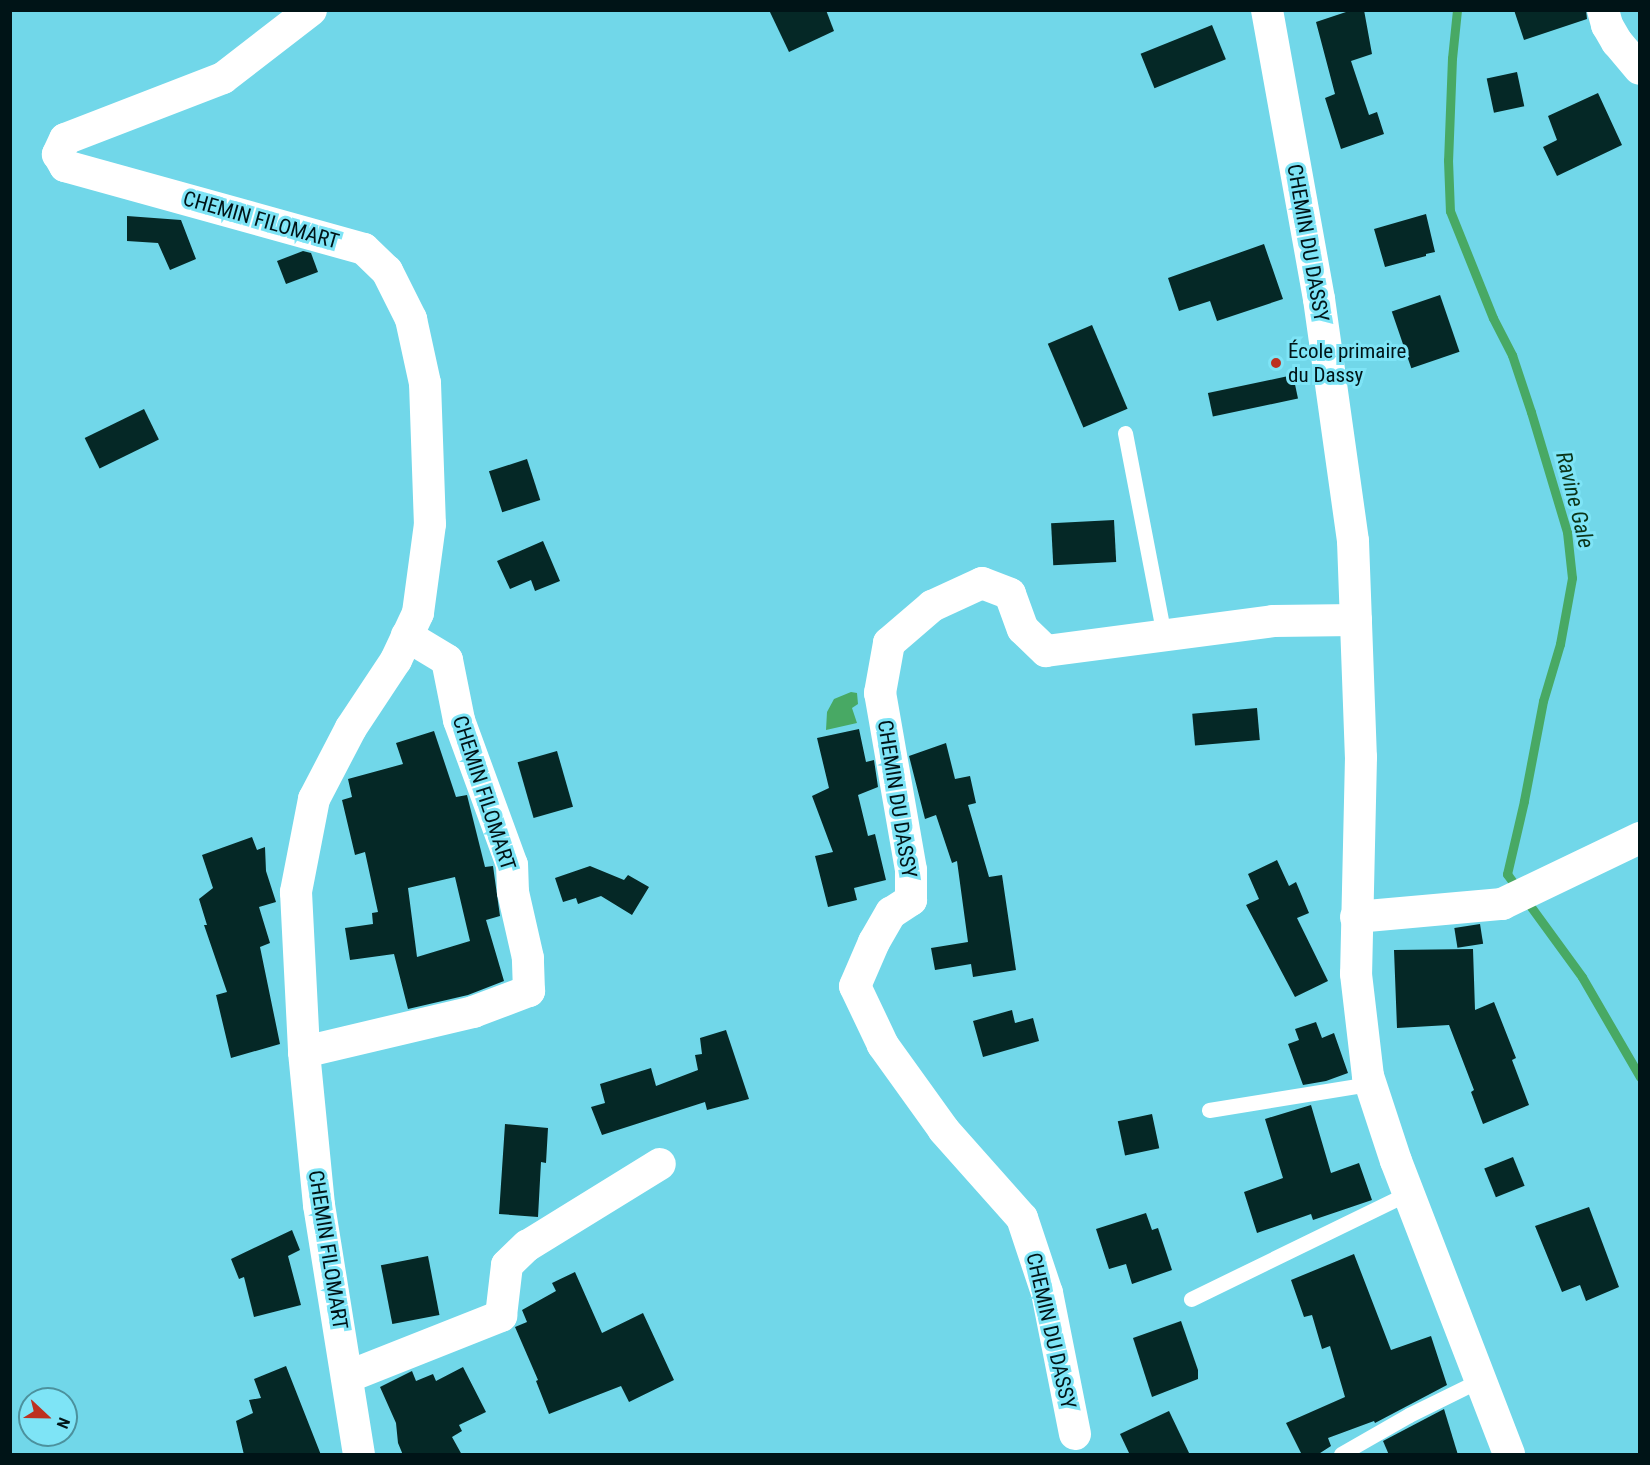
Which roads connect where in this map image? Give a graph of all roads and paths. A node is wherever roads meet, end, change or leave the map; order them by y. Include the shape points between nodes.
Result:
1 (311, 10) edge
2 (1267, 10) edge
3 (1604, 10) edge
4 (1640, 69) edge
5 (1125, 433) dead end
6 (1356, 620) junction
7 (1164, 635) junction
8 (407, 636) junction
9 (1640, 838) edge
10 (1356, 917) junction
11 (304, 1052) junction
12 (1370, 1084) junction
13 (1209, 1110) dead end
14 (660, 1164) dead end
15 (1408, 1193) junction
16 (1191, 1299) dead end
17 (347, 1377) junction
18 (1480, 1380) junction
19 (1075, 1434) dead end
20 (359, 1455) edge
21 (1341, 1455) edge
22 (1509, 1455) edge

1 - 8 street, CHEMIN FILOMART via 223,78 65,139 58,154 65,166 364,249 387,271 411,320 425,382 430,524 418,613
2 - 6 street, CHEMIN DU DASSY via 1319,299 1353,540
3 - 4 street via 1617,42
5 - 7 lane
6 - 7 street, CHEMIN DU DASSY via 1273,621
6 - 10 street, CHEMIN DU DASSY via 1361,757
7 - 19 street, CHEMIN DU DASSY via 1046,651 1023,629 1010,594 982,583 932,606 889,643 880,693 911,870 911,900 891,913 855,986 883,1045 930,1111 1022,1218 1047,1293
8 - 11 street, CHEMIN FILOMART via 396,660 351,728 314,799 296,892
8 - 11 street, CHEMIN FILOMART via 447,660 459,720 512,865 513,892 528,958 529,991 473,1012
9 - 10 street via 1502,904
10 - 12 street, CHEMIN DU DASSY via 1356,974
11 - 17 street, CHEMIN FILOMART via 319,1205
12 - 13 lane
12 - 15 street, CHEMIN DU DASSY
14 - 17 street via 527,1246 507,1266 501,1316
15 - 16 lane
15 - 18 street, CHEMIN DU DASSY
17 - 20 street, CHEMIN FILOMART
18 - 21 lane
18 - 22 street, CHEMIN DU DASSY

